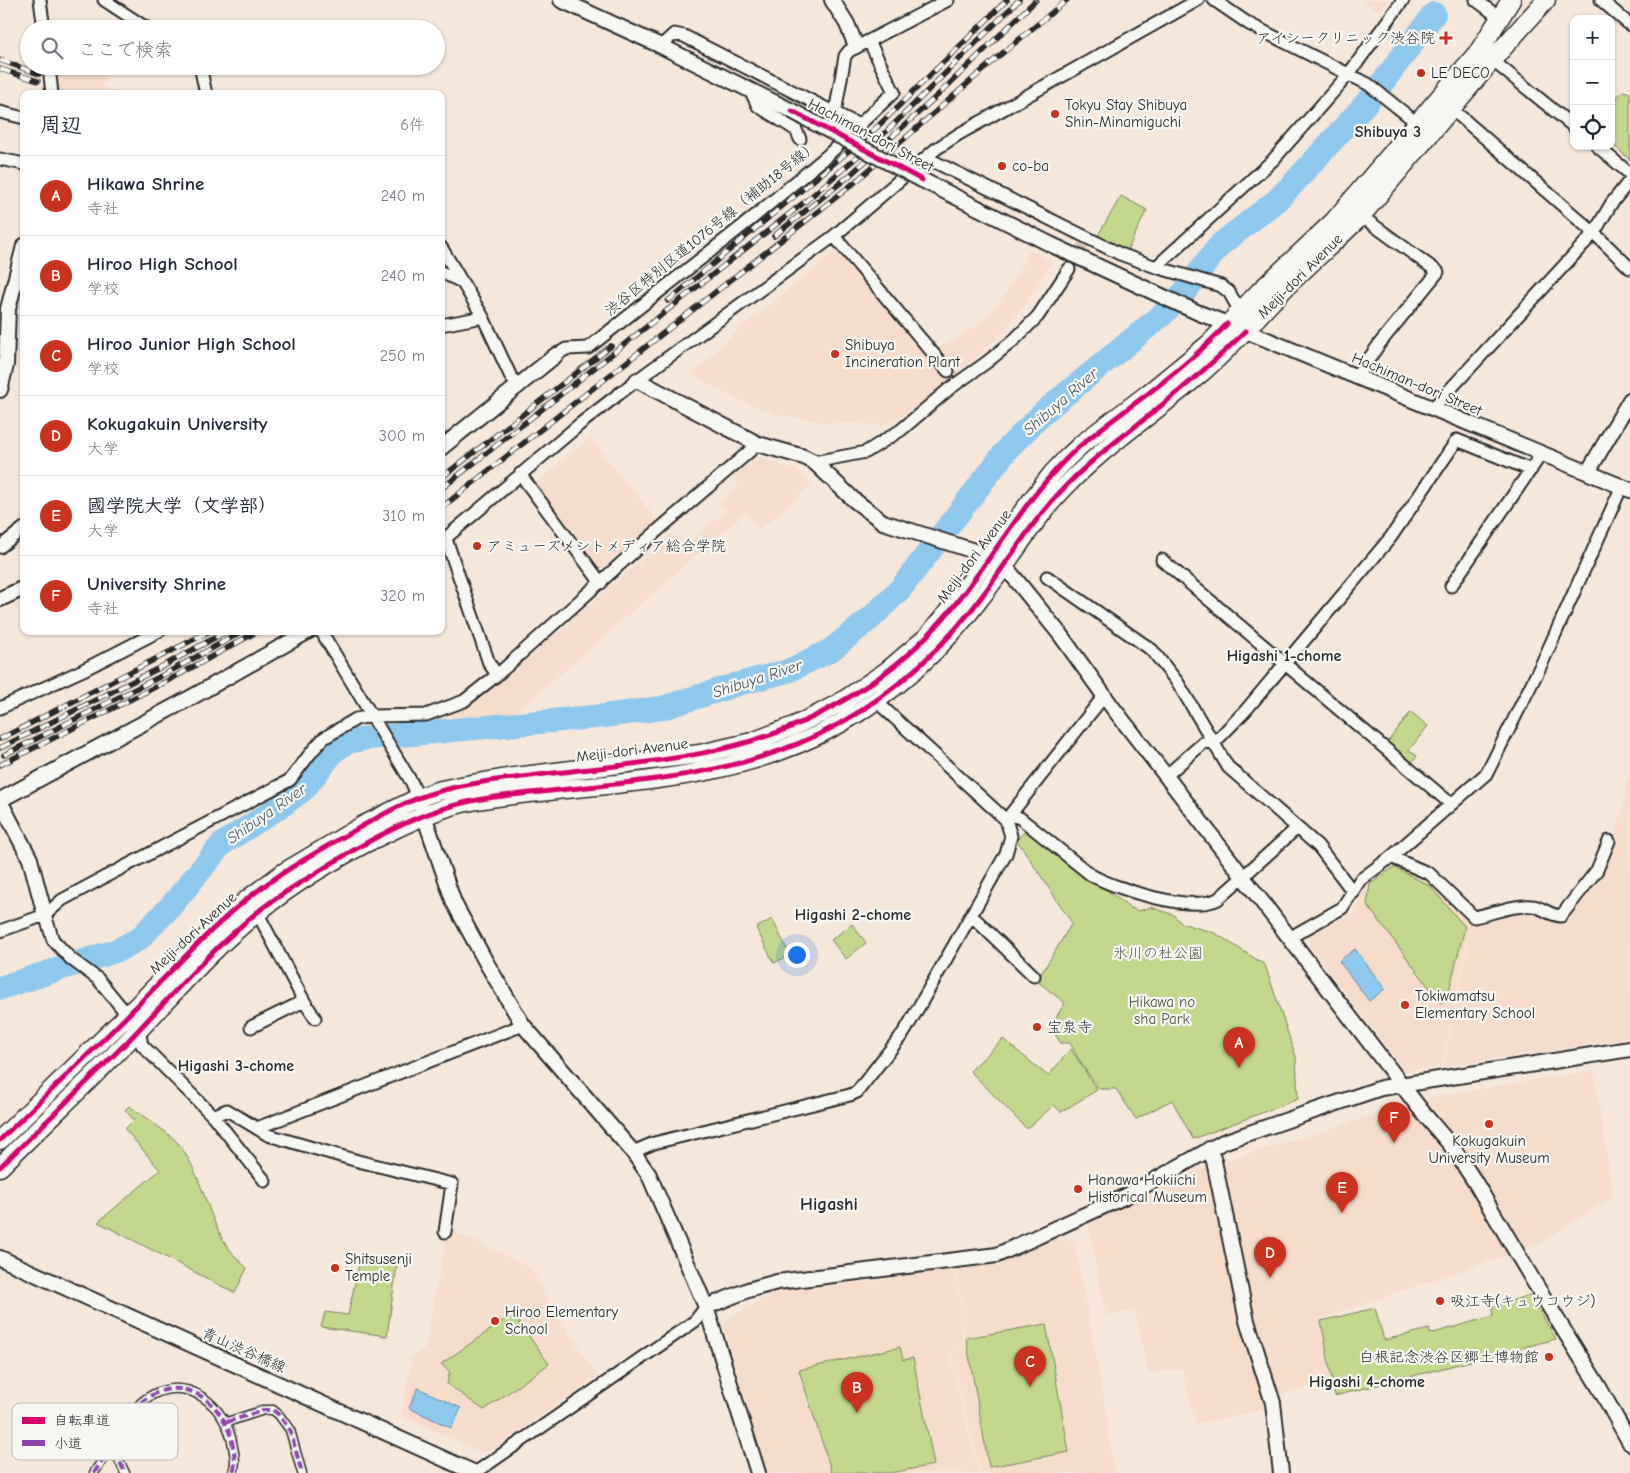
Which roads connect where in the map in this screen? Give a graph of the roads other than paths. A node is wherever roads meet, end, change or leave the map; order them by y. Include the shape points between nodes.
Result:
1 (40, 0) edge
2 (104, 0) edge
3 (561, 0) edge
4 (832, 0) edge
5 (948, 0) edge
6 (1198, 0) edge
7 (1214, 0) edge
8 (1403, 0) edge
9 (1476, 0) edge
10 (1511, 0) edge
11 (1546, 0) edge
12 (1601, 0) edge
13 (1500, 18) junction
14 (43, 20) edge
15 (134, 20) edge
16 (1630, 25) edge
17 (862, 43) junction
18 (661, 46) junction
19 (1492, 60) junction
20 (50, 75) edge
21 (202, 75) edge
22 (1348, 75) junction
23 (52, 90) edge
24 (205, 90) edge
25 (750, 90) junction
26 (0, 112) edge
27 (835, 114) junction
28 (1446, 114) junction
29 (20, 117) edge
30 (1417, 123) junction
31 (1570, 124) edge
32 (859, 125) junction
33 (800, 139) dead end
34 (1602, 150) edge
35 (927, 158) junction
36 (0, 159) edge
37 (20, 163) edge
38 (1630, 174) edge
39 (1630, 180) edge
40 (1361, 216) junction
41 (1594, 233) junction
42 (834, 236) junction
43 (445, 254) edge
44 (20, 262) edge
45 (1156, 267) junction
46 (1630, 268) edge
47 (1069, 269) tunnel mouth
48 (445, 274) edge
49 (463, 283) junction
50 (1240, 311) junction
51 (483, 317) junction
52 (445, 324) edge
53 (1227, 324) junction
54 (1246, 331) junction
55 (556, 356) joint
56 (948, 371) dead end
57 (1357, 376) junction
58 (637, 380) junction
59 (519, 387) junction
60 (0, 390) edge
61 (1630, 400) edge
62 (1432, 409) junction
63 (758, 444) junction
64 (445, 445) edge
65 (1542, 453) junction
66 (814, 462) junction
67 (1531, 470) junction
68 (1588, 472) junction
69 (520, 474) junction
70 (1626, 488) edge
71 (20, 531) edge
72 (445, 539) edge
73 (445, 543) edge
74 (0, 547) edge
75 (997, 560) junction
76 (1162, 560) dead end
77 (1047, 577) dead end
78 (600, 583) junction
79 (1451, 586) dead end
80 (20, 590) edge
81 (0, 599) edge
82 (151, 635) edge
83 (302, 635) edge
84 (323, 635) edge
85 (1285, 664) junction
86 (497, 675) junction
87 (1104, 696) junction
88 (876, 701) junction
89 (0, 708) edge
90 (374, 719) junction
91 (1212, 742) junction
92 (1166, 776) junction
93 (418, 798) junction
94 (0, 800) edge
95 (1451, 804) junction
96 (424, 816) junction
97 (1008, 818) junction
98 (1297, 828) junction
99 (1610, 841) dead end
100 (1391, 857) junction
101 (1242, 877) junction
102 (1353, 893) junction
103 (257, 912) junction
104 (45, 915) junction
105 (970, 916) junction
106 (0, 932) edge
107 (1289, 938) junction
108 (1034, 976) dead end
109 (304, 1001) junction
110 (315, 1018) dead end
111 (133, 1022) junction
112 (523, 1025) junction
113 (251, 1027) dead end
114 (1630, 1049) edge
115 (1402, 1084) junction
116 (213, 1116) junction
117 (257, 1128) junction
118 (0, 1140) edge
119 (1208, 1149) junction
120 (633, 1152) junction
121 (0, 1167) edge
122 (266, 1181) dead end
123 (445, 1232) dead end
124 (0, 1258) edge
125 (706, 1307) junction
126 (142, 1403) edge
127 (226, 1422) junction
128 (1630, 1443) edge
129 (103, 1460) edge
130 (119, 1460) edge
131 (94, 1473) edge
132 (125, 1473) edge
133 (233, 1473) edge
134 (302, 1473) edge
135 (475, 1473) edge
136 (758, 1473) edge
137 (1280, 1473) edge

1 - 14 street
2 - 15 street
3 - 18 street, Hachiman-dori Street
4 - 17 street
5 - 17 street
6 - 35 street via 959,134
7 - 22 street via 1249,24
8 - 22 street
9 - 13 street
10 - 13 main road, Meiji-dori Avenue
11 - 19 main road, Meiji-dori Avenue
12 - 16 street
13 - 30 main road, Meiji-dori Avenue via 1478,51
17 - 27 street via 845,56
17 - 32 street, 渋谷区特別区道1076号線（補助18号線） via 894,92
18 - 25 street, Hachiman-dori Street
18 - 27 street via 674,34 684,36
19 - 28 main road, Meiji-dori Avenue
19 - 31 street
20 - 23 street
21 - 24 street
22 - 30 street via 1366,83
22 - 45 street via 1273,160
25 - 33 street via 758,106 796,130
25 - 53 street, Hachiman-dori Street, bridge via 1052,244
26 - 29 street
27 - 32 street
28 - 40 main road, Meiji-dori Avenue
28 - 41 street via 1454,112 1461,117
30 - 50 main road, Meiji-dori Avenue via 1333,222
32 - 55 street, 渋谷区特別区道1076号線（補助18号線） via 750,220 588,348 566,349
34 - 38 street
35 - 42 street
35 - 45 street via 1120,254
36 - 37 street
39 - 41 street
40 - 54 main road, Meiji-dori Avenue via 1283,290
40 - 57 street via 1438,272
41 - 46 street
41 - 62 street
42 - 56 street
42 - 58 street
43 - 49 street
44 - 60 street via 8,309 6,365
45 - 50 street via 1221,286 1229,292
47 - 66 street via 1038,316 1014,340 901,430 866,452
48 - 49 street
49 - 51 street
50 - 53 main road, Meiji-dori Avenue
50 - 54 street
51 - 52 street
51 - 59 street via 511,377
53 - 54 street, Hachiman-dori Street
53 - 75 main road, Meiji-dori Avenue via 1199,353 1067,458 1052,474
54 - 57 street, Hachiman-dori Street
54 - 75 main road, Meiji-dori Avenue via 1199,375 1084,468
55 - 59 street, 渋谷区特別区道1076号線（補助18号線）
57 - 62 street, Hachiman-dori Street
58 - 63 street
58 - 69 street
59 - 64 street, 渋谷区特別区道1076号線（補助18号線）
61 - 68 street
62 - 65 street, Hachiman-dori Street
63 - 66 street
63 - 78 street
65 - 67 street
65 - 68 street, Hachiman-dori Street
66 - 75 street via 877,519
67 - 79 street
67 - 85 street via 1457,440 1390,538
68 - 70 street, Hachiman-dori Street
69 - 72 street
69 - 78 street
70 - 95 street via 1487,773
71 - 74 street
73 - 86 street via 489,663
75 - 87 street via 1059,632
75 - 88 main road, Meiji-dori Avenue via 987,589 939,648
75 - 93 main road, Meiji-dori Avenue via 927,637 887,671 843,701 794,726 718,751 484,782
76 - 85 street
77 - 91 street via 1152,650 1178,683
78 - 86 street
80 - 81 street
82 - 89 street
83 - 94 street
84 - 90 street
85 - 91 street via 1240,716
85 - 95 street
86 - 90 street via 464,700 426,715
87 - 92 street
87 - 97 street
88 - 96 main road, Meiji-dori Avenue via 814,737 739,765 692,774 488,798 443,808
88 - 97 street
90 - 93 street
90 - 104 street via 356,719 324,738 290,780 85,887 62,900
91 - 92 street via 1203,743
91 - 98 street via 1228,767
92 - 101 street
93 - 96 street
93 - 111 main road, Meiji-dori Avenue via 322,849 248,898 188,954
94 - 104 street via 30,859
95 - 100 street
96 - 103 main road, Meiji-dori Avenue via 332,863
96 - 112 street via 454,903
97 - 101 street via 1020,818 1091,875 1168,901 1213,901
97 - 105 street via 1012,836 1006,854
98 - 101 street
98 - 102 street via 1318,846
99 - 100 street via 1596,870 1561,916 1552,916 1533,906 1497,910 1474,917 1430,874
100 - 102 street via 1360,880
101 - 107 street
102 - 107 street via 1342,908
103 - 109 street
103 - 111 main road, Meiji-dori Avenue
104 - 106 street
104 - 111 street via 53,940 98,980
105 - 108 street
105 - 120 street via 905,1030 857,1092 654,1143
107 - 115 street
109 - 110 street
109 - 113 street
111 - 116 street via 142,1045
111 - 118 main road, Meiji-dori Avenue
111 - 121 main road, Meiji-dori Avenue
112 - 117 street
112 - 120 street
114 - 115 street
115 - 119 street via 1373,1091
115 - 128 street via 1475,1182
116 - 117 street via 227,1110
116 - 122 street
117 - 123 street via 268,1135 358,1161 452,1184
119 - 125 street via 1126,1196 997,1255 776,1282 754,1287
119 - 137 street via 1214,1161 1247,1321 1272,1403
120 - 125 street via 649,1175
124 - 135 street, 青山渋谷橋線
125 - 135 street via 695,1321
125 - 136 street
126 - 127 street via 172,1388 185,1390 205,1398
127 - 133 street via 233,1442 236,1464
127 - 134 street via 272,1410 290,1430
129 - 131 street
130 - 132 street

